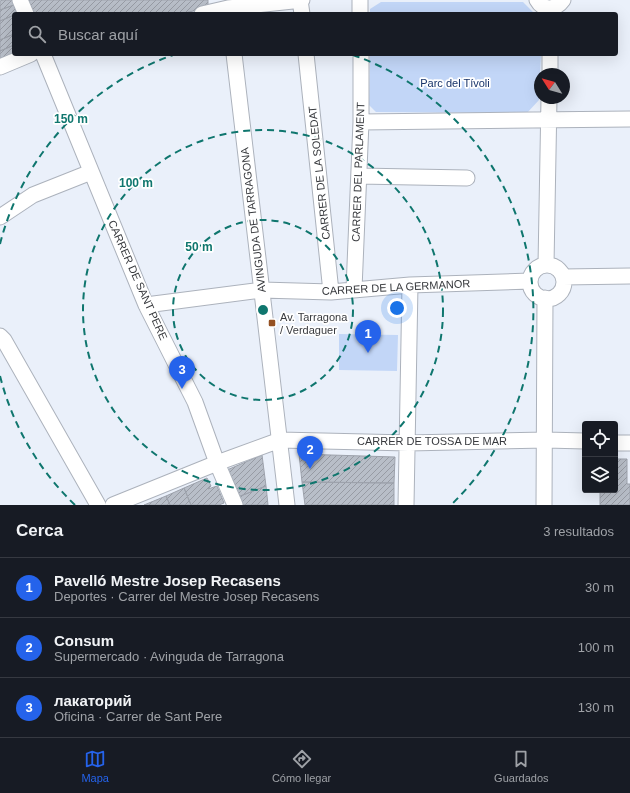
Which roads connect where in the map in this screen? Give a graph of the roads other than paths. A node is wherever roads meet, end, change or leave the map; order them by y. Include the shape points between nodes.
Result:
1 (20, 0) edge
2 (301, 0) edge
3 (360, 0) edge
4 (537, 0) edge
5 (563, 0) edge
6 (228, 7) edge
7 (550, 11) edge
8 (25, 12) edge
9 (209, 12) edge
10 (302, 12) edge
11 (360, 12) edge
12 (26, 56) edge
13 (44, 56) edge
14 (234, 56) edge
15 (306, 56) edge
16 (360, 56) edge
17 (550, 56) edge
18 (0, 67) edge
19 (550, 68) edge
20 (550, 104) edge
21 (549, 119) junction
22 (630, 119) edge
23 (361, 122) junction
24 (91, 172) junction
25 (359, 176) junction
26 (467, 178) dead end
27 (0, 217) edge
28 (546, 265) junction
29 (630, 276) edge
30 (563, 277) junction
31 (530, 282) junction
32 (410, 285) junction
33 (354, 289) junction
34 (262, 290) junction
35 (331, 292) junction
36 (545, 298) junction
37 (146, 305) junction
38 (1, 340) edge
39 (280, 440) junction
40 (546, 440) junction
41 (582, 441) edge
42 (409, 443) junction
43 (618, 443) edge
44 (630, 443) edge
45 (217, 463) junction
46 (98, 505) edge
47 (113, 505) edge
48 (234, 505) edge
49 (288, 505) edge
50 (406, 505) edge
51 (544, 505) edge

1 - 8 street
2 - 6 street
2 - 10 street
3 - 11 street
4 - 7 street
5 - 7 street
6 - 9 street
12 - 18 street
13 - 24 street, CARRER DE SANT PERE
14 - 34 street, AVINGUDA DE TARRAGONA
15 - 35 street, CARRER DE LA SOLEDAT
16 - 23 street, CARRER DEL PARLAMENT
17 - 19 street
20 - 21 street
21 - 22 street
21 - 23 street
21 - 28 street
23 - 25 street, CARRER DEL PARLAMENT
24 - 27 street via 33,194
24 - 37 street, CARRER DE SANT PERE
25 - 26 street
25 - 33 street, CARRER DEL PARLAMENT
28 - 30 street via 557,268
28 - 31 street via 535,270
29 - 30 street
30 - 36 street via 560,292 556,296
31 - 32 street, CARRER DE LA GERMANOR
31 - 36 street via 537,296
32 - 33 street, CARRER DE LA GERMANOR
32 - 42 street
33 - 35 street, CARRER DE LA GERMANOR
34 - 35 street, CARRER DE LA GERMANOR
34 - 37 street, CARRER DE LA GERMANOR
34 - 39 street, AVINGUDA DE TARRAGONA
36 - 40 street
37 - 45 street, CARRER DE SANT PERE via 195,402
38 - 46 street
39 - 42 street, CARRER DE TOSSA DE MAR
39 - 45 street
39 - 49 street, AVINGUDA DE TARRAGONA
40 - 41 street, CARRER DE TOSSA DE MAR
40 - 42 street, CARRER DE TOSSA DE MAR
40 - 51 street
42 - 50 street
43 - 44 street
45 - 47 street
45 - 48 street, CARRER DE SANT PERE

